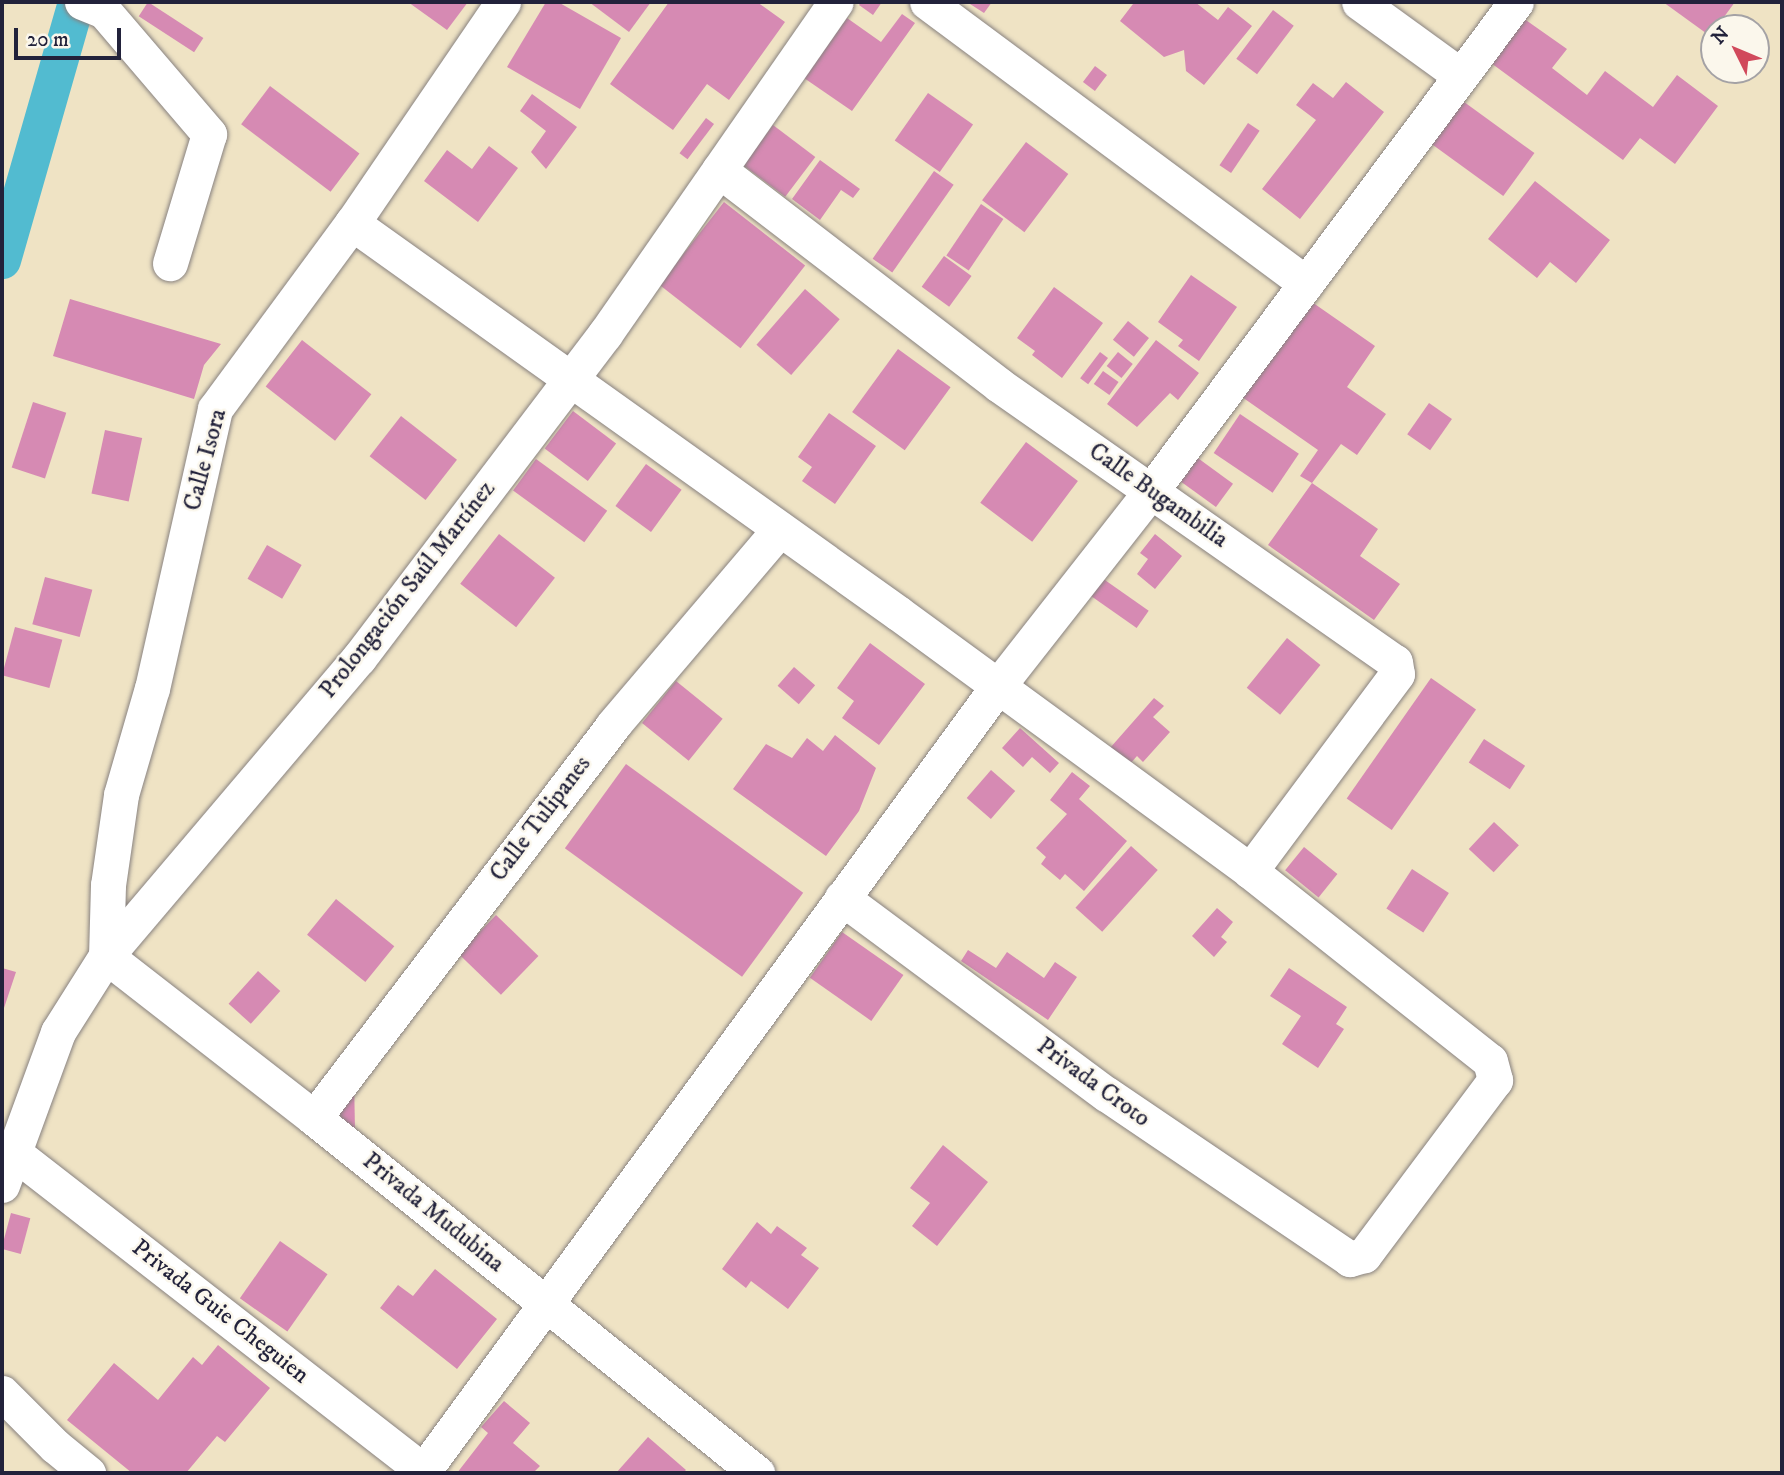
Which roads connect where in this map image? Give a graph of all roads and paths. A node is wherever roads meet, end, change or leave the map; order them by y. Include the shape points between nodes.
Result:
1 (503, 2) edge
2 (927, 2) edge
3 (1359, 2) edge
4 (1516, 2) edge
5 (826, 5) edge
6 (93, 6) edge
7 (1461, 75) junction
8 (719, 170) junction
9 (352, 223) junction
10 (170, 263) dead end
11 (1306, 283) junction
12 (570, 380) junction
13 (1151, 491) junction
14 (780, 529) junction
15 (998, 686) junction
16 (1250, 871) junction
17 (842, 898) junction
18 (106, 957) junction
19 (314, 1118) junction
20 (13, 1152) junction
21 (2, 1185) edge
22 (547, 1305) junction
23 (2, 1393) edge
24 (88, 1473) edge
25 (424, 1473) edge
26 (757, 1473) edge

1 - 9 street, Calle Isora
2 - 11 street
3 - 7 street
4 - 7 street
5 - 8 street, Prolongación Saúl Martínez
6 - 10 street via 209,134
7 - 11 street
8 - 12 street, Prolongación Saúl Martínez
8 - 13 street, Calle Bugambilia via 999,385
9 - 12 street
9 - 18 street, Calle Isora via 215,409 152,688 121,795 108,885
11 - 13 street
12 - 14 street
12 - 18 street, Prolongación Saúl Martínez via 359,658
13 - 15 street
13 - 16 street, Calle Bugambilia via 1395,662 1397,674
14 - 15 street
14 - 19 street, Calle Tulipanes via 613,724
15 - 16 street
15 - 17 street
16 - 17 street, Privada Croto via 1490,1060 1496,1080 1364,1255 1350,1259 1106,1094
17 - 22 street
18 - 19 street, Privada Mudubina
18 - 20 street, Prolongación Saúl Martínez via 58,1032
19 - 22 street, Privada Mudubina
20 - 21 street, Prolongación Saúl Martínez
20 - 25 street, Privada Guie Cheguien
22 - 25 street
22 - 26 street, Privada Mudubina
23 - 24 street

